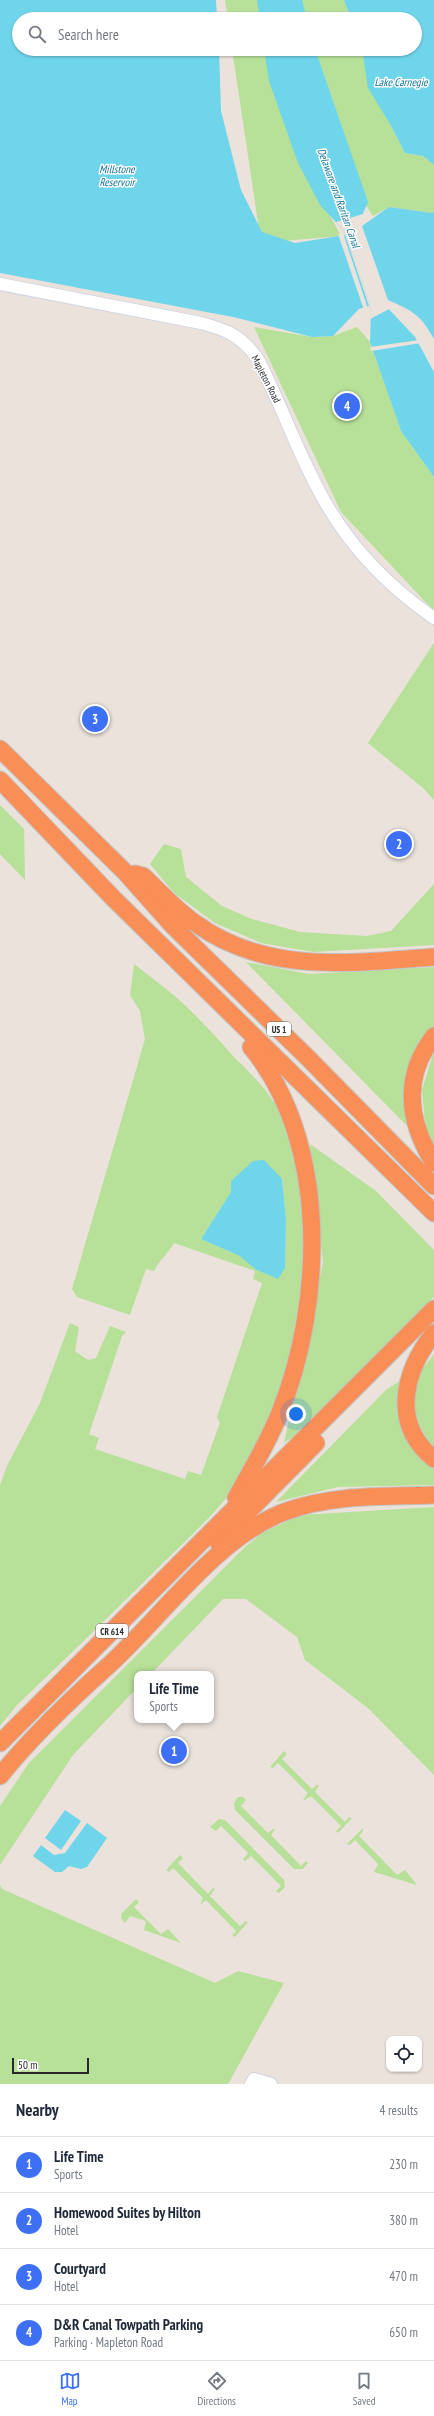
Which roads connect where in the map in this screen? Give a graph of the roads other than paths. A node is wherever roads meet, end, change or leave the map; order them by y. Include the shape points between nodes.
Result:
1 (0, 284) edge
2 (434, 618) edge
3 (0, 749) edge
4 (0, 780) edge
5 (125, 872) junction
6 (434, 957) edge
7 (230, 1015) junction
8 (434, 1036) edge
9 (434, 1164) edge
10 (434, 1186) edge
11 (434, 1213) edge
12 (434, 1309) edge
13 (434, 1324) edge
14 (434, 1333) edge
15 (434, 1459) edge
16 (434, 1495) edge
17 (224, 1519) junction
18 (85, 1685) junction
19 (0, 1744) edge
20 (0, 1776) edge
21 (251, 2084) edge
22 (271, 2084) edge

1 - 2 street, Mapleton Road via 201,323 233,333 258,359 317,486 340,525 377,570
3 - 5 highway, US 1
4 - 7 highway, US 1
5 - 6 highway via 143,876 195,924 252,952 314,964
5 - 10 highway, US 1 via 173,926
7 - 11 highway, US 1
7 - 17 highway via 237,1030 274,1079 298,1136 304,1165 311,1232 304,1328 288,1390 263,1449
8 - 9 highway via 417,1065 412,1094 416,1129
12 - 17 highway
13 - 18 highway via 104,1658
14 - 15 highway via 414,1361 406,1400 415,1436
16 - 18 highway via 340,1499 302,1506 268,1520 241,1535 108,1666
17 - 19 highway, CR 614
18 - 20 highway
21 - 22 street via 254,2078

